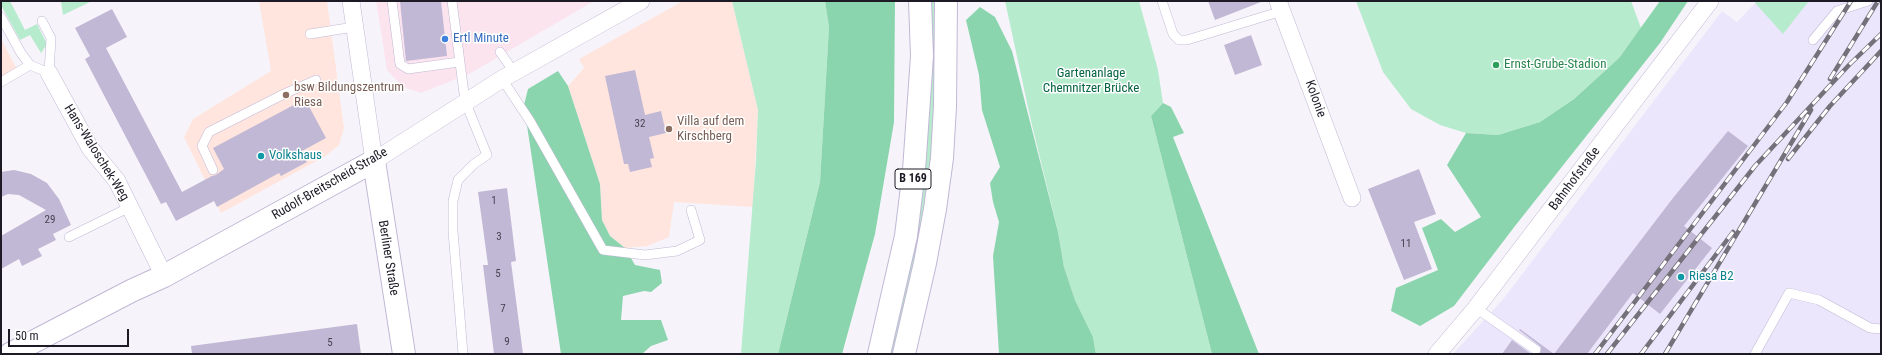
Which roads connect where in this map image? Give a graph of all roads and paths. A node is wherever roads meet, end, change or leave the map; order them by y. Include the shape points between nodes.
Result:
1 (351, 1) edge
2 (392, 1) edge
3 (452, 1) edge
4 (641, 1) edge
5 (920, 1) edge
6 (946, 1) edge
7 (1162, 1) edge
8 (1710, 1) edge
9 (1868, 1) edge
10 (1280, 6) edge
11 (1, 17) edge
12 (42, 21) dead end
13 (354, 27) junction
14 (310, 34) dead end
15 (1813, 40) dead end
16 (500, 52) dead end
17 (459, 62) junction
18 (30, 65) junction
19 (49, 73) junction
20 (508, 76) junction
21 (316, 80) dead end
22 (1, 82) edge
23 (465, 101) junction
24 (374, 161) junction
25 (213, 170) dead end
26 (1352, 198) dead end
27 (130, 207) junction
28 (691, 210) dead end
29 (69, 238) dead end
30 (164, 276) junction
31 (1476, 308) junction
32 (1881, 329) edge
33 (1536, 350) dead end
34 (10, 354) edge
35 (404, 354) edge
36 (463, 354) edge
37 (879, 354) edge
38 (904, 354) edge
39 (1437, 354) edge
40 (1755, 354) edge

1 - 13 street
2 - 17 lane via 400,64 408,69
3 - 17 lane
4 - 20 street, Rudolf-Breitscheid-Straße
5 - 37 main road, B 169 via 922,56 914,170 906,236
6 - 38 main road, B 169 via 942,158 925,263
7 - 10 lane via 1173,34 1179,40 1187,40
8 - 31 street, Bahnhofstraße
9 - 15 lane via 1837,11
10 - 26 street, Kolonie
11 - 18 lane via 21,54
12 - 19 lane via 51,38
13 - 14 lane
13 - 24 street
16 - 20 lane
17 - 23 lane
18 - 19 lane
18 - 22 lane
19 - 27 street, Hans-Waloschek-Weg via 90,148 117,181
20 - 23 street, Rudolf-Breitscheid-Straße
20 - 28 lane via 530,121 603,250 645,255 677,251 700,240
21 - 25 lane via 209,132 202,146
23 - 24 street, Rudolf-Breitscheid-Straße
23 - 36 lane via 487,155 458,180 453,201
24 - 30 main road, Rudolf-Breitscheid-Straße
24 - 35 main road, Berliner Straße
27 - 29 lane
27 - 30 street, Hans-Waloschek-Weg
30 - 34 main road, Rudolf-Breitscheid-Straße
31 - 33 lane
31 - 39 street, Bahnhofstraße
32 - 40 lane via 1870,328 1819,300 1789,293

